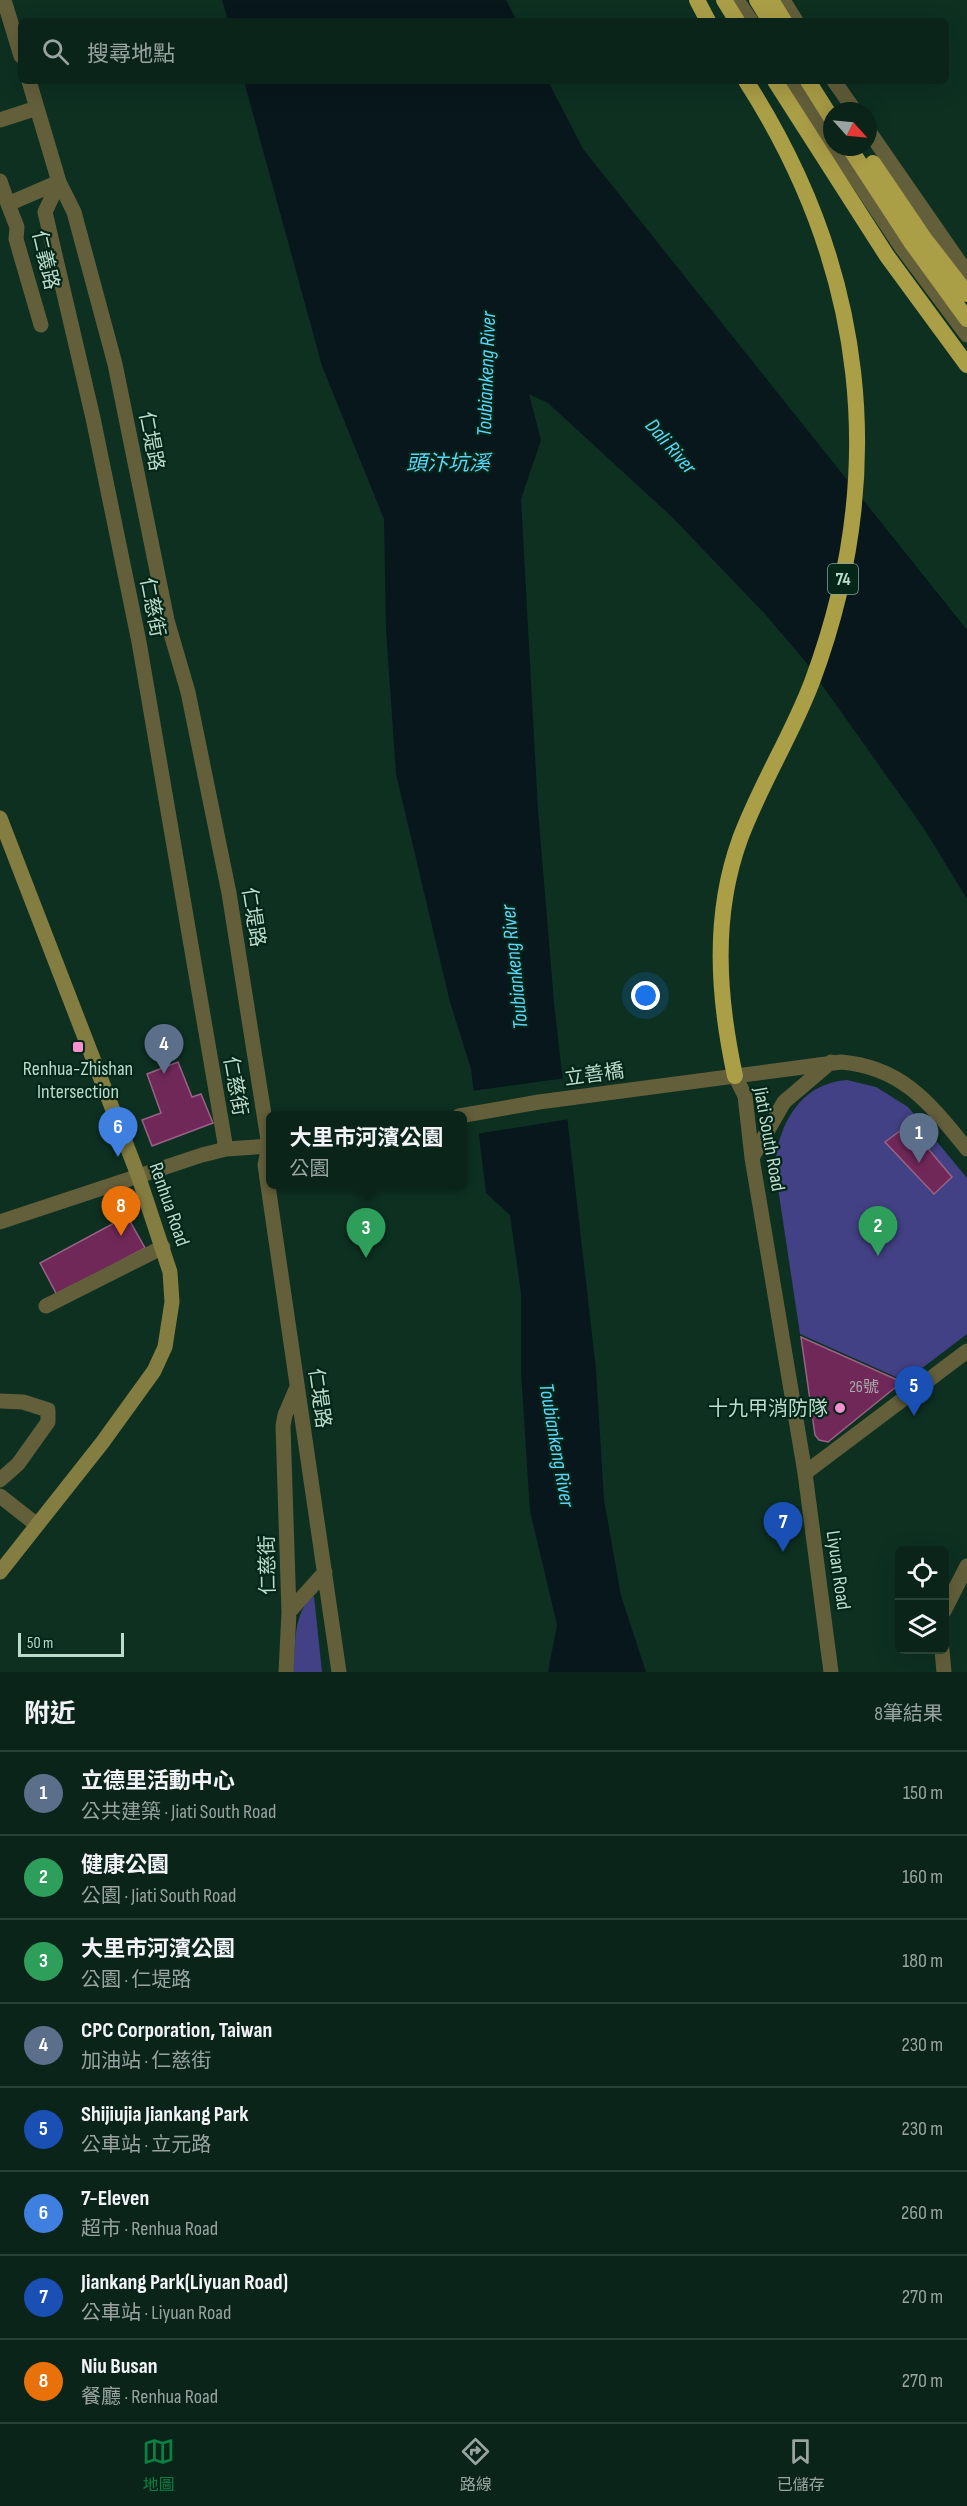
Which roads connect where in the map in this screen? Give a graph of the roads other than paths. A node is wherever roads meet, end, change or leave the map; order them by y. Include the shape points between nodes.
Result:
1 (4, 0) edge
2 (697, 0) edge
3 (724, 0) edge
4 (738, 0) edge
5 (757, 0) edge
6 (771, 0) edge
7 (783, 0) edge
8 (706, 18) edge
9 (735, 18) edge
10 (750, 18) edge
11 (768, 18) edge
12 (782, 18) edge
13 (794, 18) edge
14 (18, 46) edge
15 (30, 84) edge
16 (748, 84) edge
17 (777, 84) edge
18 (793, 84) edge
19 (810, 84) edge
20 (823, 84) edge
21 (836, 84) edge
22 (834, 102) edge
23 (849, 102) edge
24 (823, 105) edge
25 (37, 108) junction
26 (0, 120) edge
27 (823, 129) edge
28 (877, 143) edge
29 (841, 156) edge
30 (855, 156) edge
31 (868, 156) edge
32 (0, 181) edge
33 (59, 182) junction
34 (8, 204) junction
35 (967, 273) edge
36 (967, 294) edge
37 (967, 319) edge
38 (41, 325) dead end
39 (967, 335) edge
40 (967, 365) edge
41 (0, 818) edge
42 (831, 1062) junction
43 (735, 1076) junction
44 (467, 1115) edge
45 (266, 1121) edge
46 (266, 1146) edge
47 (226, 1149) junction
48 (967, 1149) edge
49 (752, 1158) junction
50 (138, 1175) junction
51 (269, 1189) edge
52 (0, 1222) edge
53 (163, 1247) junction
54 (46, 1306) dead end
55 (965, 1357) edge
56 (297, 1387) junction
57 (0, 1401) edge
58 (805, 1473) junction
59 (0, 1480) edge
60 (0, 1496) edge
61 (37, 1525) junction
62 (967, 1566) edge
63 (0, 1572) edge
64 (325, 1572) junction
65 (949, 1603) edge
66 (290, 1611) junction
67 (942, 1654) edge
68 (286, 1672) edge
69 (339, 1672) edge
70 (831, 1672) edge
71 (944, 1672) edge

1 - 14 street
2 - 8 highway
3 - 9 highway
4 - 10 street
5 - 11 highway
6 - 12 highway
7 - 13 street
15 - 25 street
16 - 43 highway, 74 via 796,170 829,260 849,344 856,394 857,446 854,515 836,611 811,685 741,838 724,896 720,957
17 - 40 highway via 887,256
18 - 27 street
19 - 24 highway
20 - 22 highway
21 - 23 street
25 - 26 street
25 - 33 street
28 - 35 street
29 - 39 street via 902,248
30 - 37 highway
31 - 36 highway
32 - 34 street, 仁義路
33 - 34 street
33 - 45 street, 仁堤路 via 74,212 116,364 167,620 188,692 229,893
33 - 47 street, 仁慈街 via 45,212 96,429 136,631
34 - 38 street, 仁義路
41 - 50 main road, Renhua Road
42 - 43 street, Jiati South Road
42 - 48 street, Jiati South Road via 869,1067 902,1080
42 - 49 street via 784,1102
43 - 44 street, 立善橋
43 - 49 street, Jiati South Road via 745,1096
46 - 47 street
47 - 50 street
49 - 58 street, Jiati South Road
50 - 52 street
50 - 53 main road, Renhua Road
51 - 56 street, 仁堤路
53 - 54 street
53 - 61 main road, Renhua Road via 172,1302 160,1360
55 - 58 street
56 - 64 street, 仁堤路
56 - 66 street, 仁慈街 via 283,1426
57 - 59 street via 36,1405 48,1410 50,1417 18,1464
58 - 70 street, Liyuan Road
60 - 61 street
61 - 63 main road, Renhua Road
62 - 65 street
64 - 66 street
64 - 69 street, 仁堤路
66 - 68 street, 仁慈街
67 - 71 street

